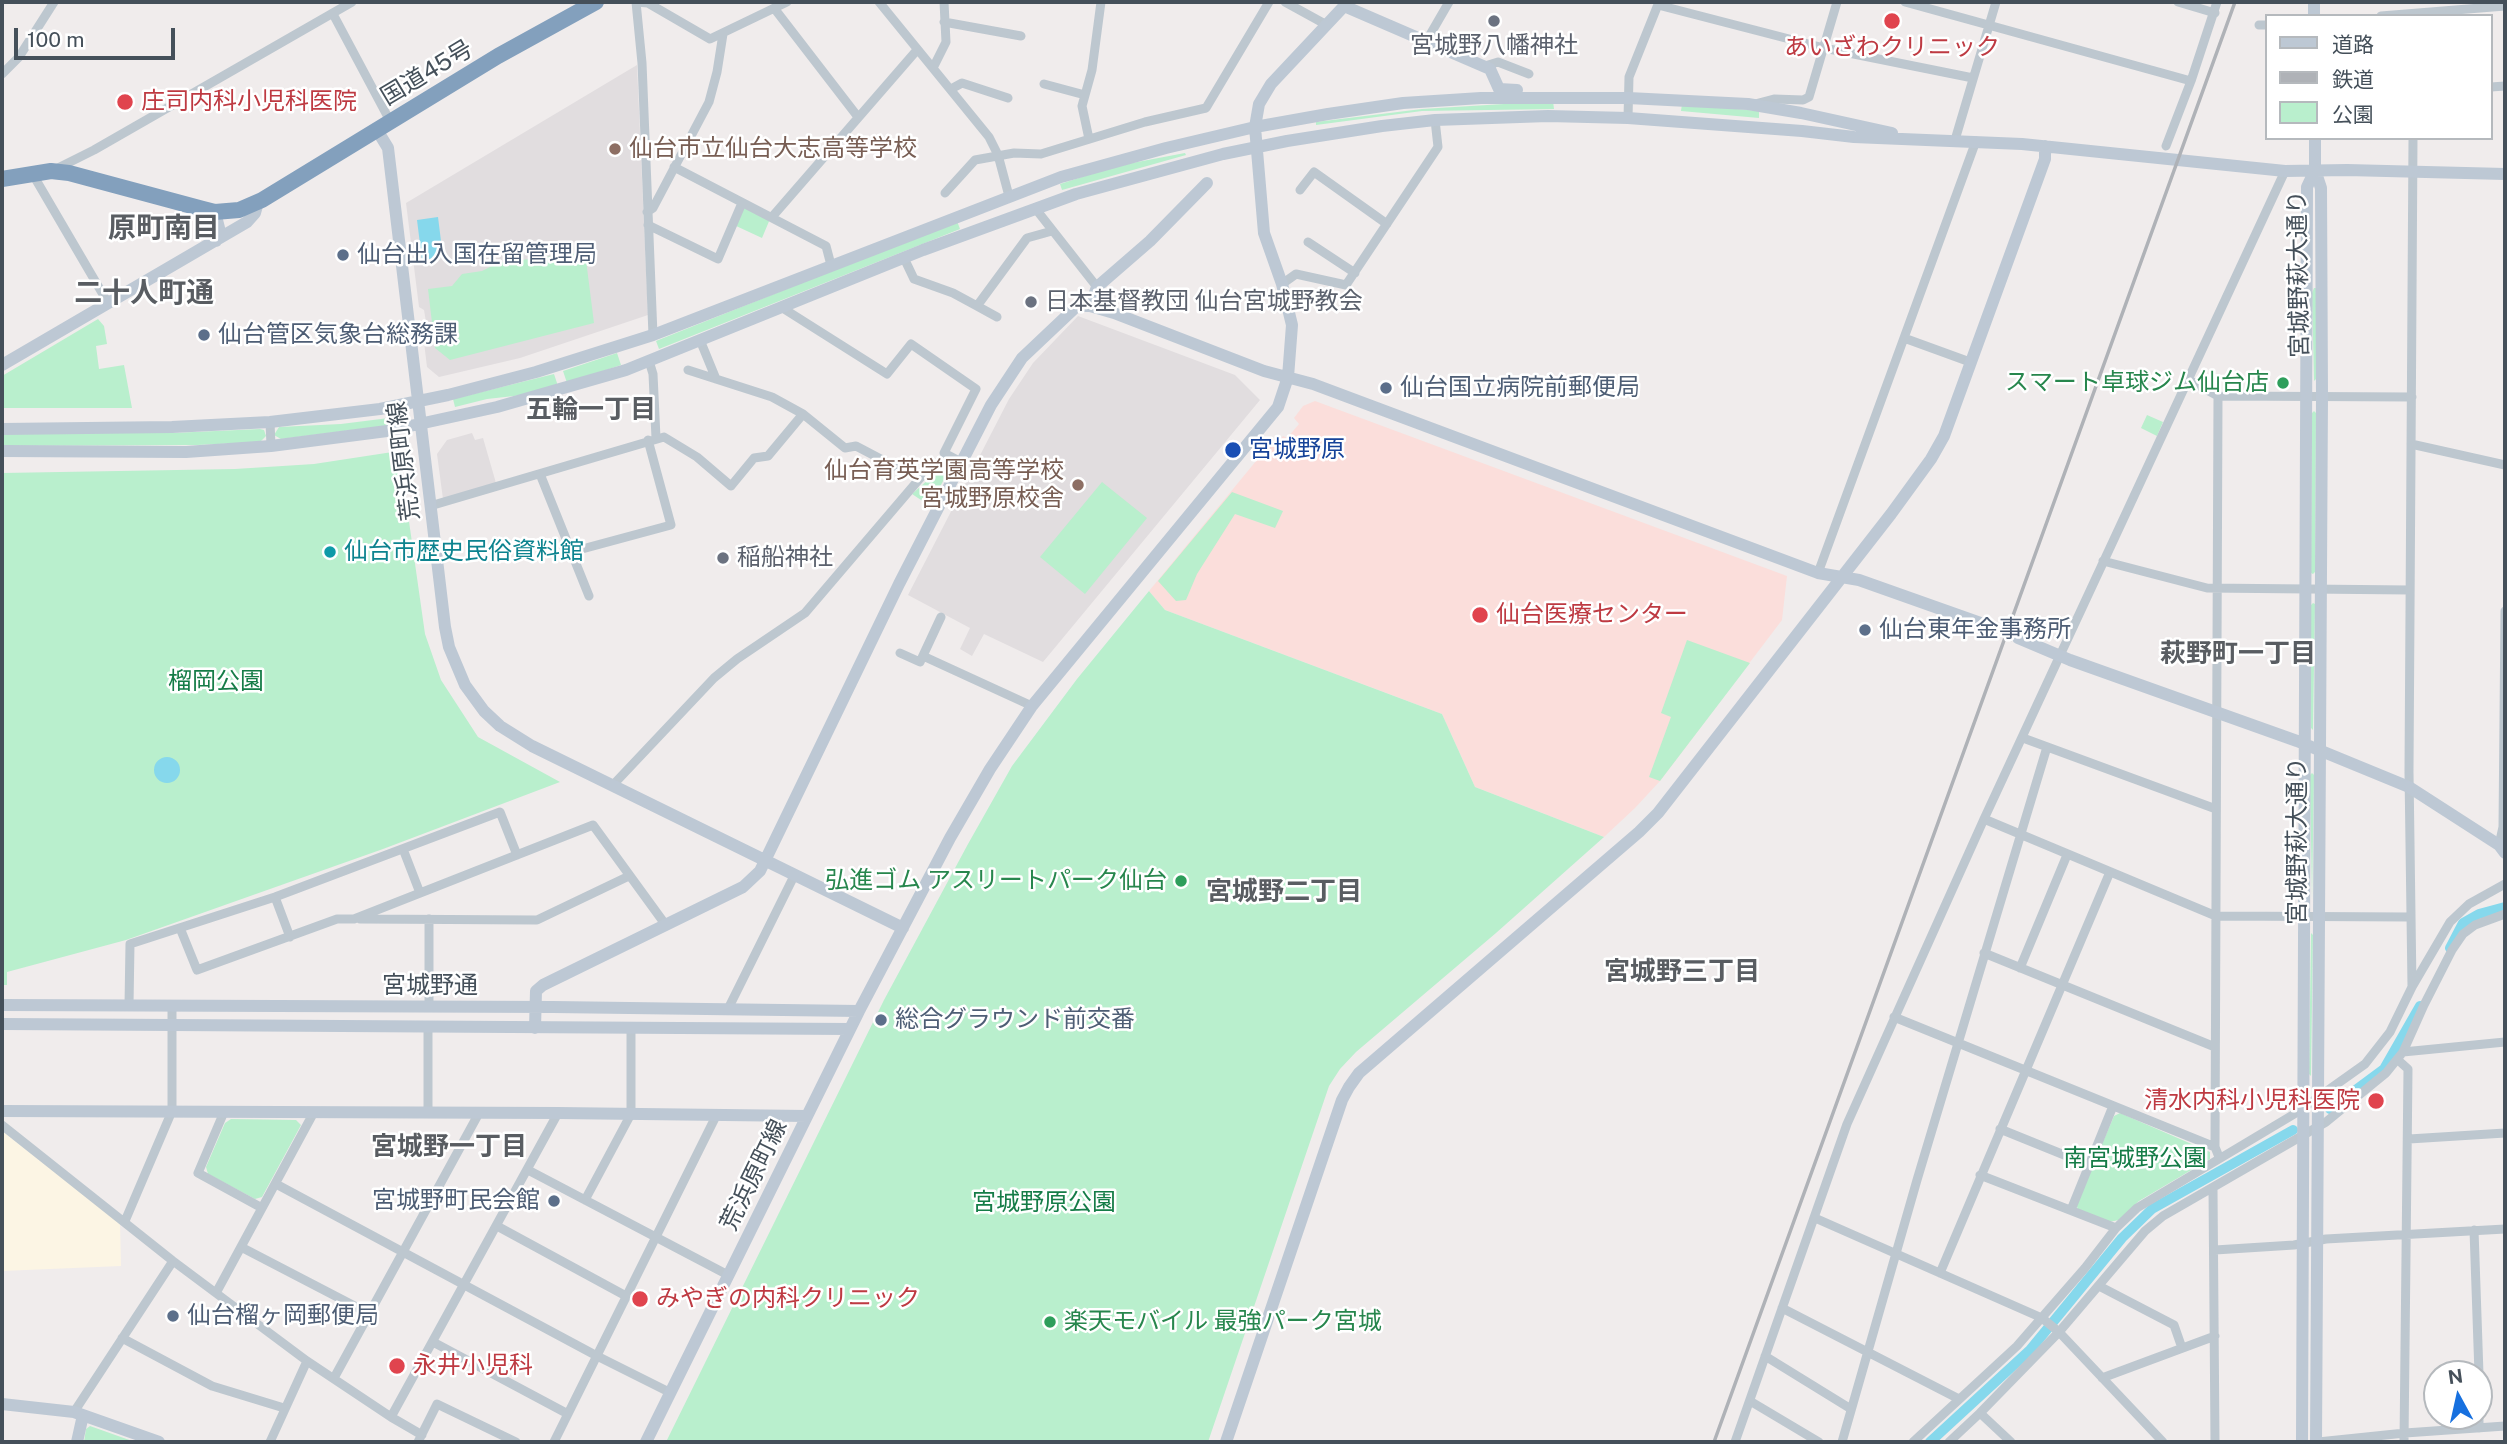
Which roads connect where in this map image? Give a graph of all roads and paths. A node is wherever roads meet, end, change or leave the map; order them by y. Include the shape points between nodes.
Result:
1 (54, 2) edge
2 (352, 2) edge
3 (596, 2) edge
4 (636, 2) edge
5 (787, 2) edge
6 (879, 2) edge
7 (944, 2) edge
8 (1101, 2) edge
9 (1269, 2) edge
10 (1285, 2) edge
11 (1449, 2) edge
12 (1837, 2) edge
13 (1905, 2) edge
14 (1996, 2) edge
15 (2178, 2) edge
16 (2217, 2) edge
17 (2409, 2) edge
18 (1659, 3) edge
19 (1346, 4) edge
20 (2505, 6) edge
21 (774, 8) junction
22 (333, 13) junction
23 (2215, 13) junction
24 (2410, 14) edge
25 (944, 22) junction
26 (1325, 24) junction
27 (1989, 26) junction
28 (723, 34) junction
29 (1021, 36) dead end
30 (1427, 40) junction
31 (1824, 48) junction
32 (917, 50) junction
33 (1485, 66) junction
34 (933, 68) junction
35 (1529, 74) dead end
36 (2, 75) edge
37 (1973, 78) junction
38 (2191, 81) junction
39 (1044, 84) dead end
40 (951, 89) junction
41 (1085, 95) junction
42 (1556, 96) junction
43 (1008, 98) dead end
44 (1628, 98) junction
45 (1404, 103) junction
46 (1750, 105) junction
47 (858, 117) junction
48 (1628, 118) junction
49 (1435, 120) junction
50 (384, 125) junction
51 (1255, 127) junction
52 (1088, 139) junction
53 (1924, 140) junction
54 (2315, 140) edge
55 (2413, 140) edge
56 (1955, 141) junction
57 (1976, 141) junction
58 (2045, 146) junction
59 (2166, 146) dead end
60 (1257, 147) junction
61 (998, 155) junction
62 (674, 167) junction
63 (2315, 170) junction
64 (51, 171) junction
65 (2285, 171) junction
66 (2413, 172) junction
67 (32, 173) junction
68 (2505, 174) edge
69 (2, 179) edge
70 (1207, 183) dead end
71 (1300, 190) dead end
72 (945, 193) dead end
73 (1009, 196) junction
74 (258, 202) junction
75 (741, 203) junction
76 (1035, 208) junction
77 (215, 212) junction
78 (647, 212) junction
79 (772, 217) junction
80 (1387, 224) junction
81 (648, 225) junction
82 (1052, 230) junction
83 (216, 241) junction
84 (1308, 242) dead end
85 (904, 258) junction
86 (831, 265) junction
87 (1355, 273) junction
88 (1282, 284) junction
89 (1097, 287) junction
90 (108, 303) junction
91 (977, 306) junction
92 (1090, 306) junction
93 (781, 307) junction
94 (997, 317) dead end
95 (653, 335) junction
96 (1904, 338) junction
97 (700, 340) junction
98 (649, 362) junction
99 (1970, 362) junction
100 (2, 365) edge
101 (688, 370) dead end
102 (1288, 377) junction
103 (716, 379) junction
104 (2189, 380) junction
105 (2218, 396) junction
106 (2306, 396) junction
107 (2322, 397) junction
108 (2412, 397) junction
109 (417, 402) junction
110 (803, 414) junction
111 (270, 422) junction
112 (420, 425) junction
113 (2, 429) edge
114 (652, 439) junction
115 (2411, 444) junction
116 (271, 446) junction
117 (2, 451) edge
118 (961, 462) junction
119 (2505, 465) edge
120 (894, 466) dead end
121 (540, 474) junction
122 (921, 477) dead end
123 (430, 506) junction
124 (571, 552) junction
125 (2103, 561) junction
126 (1818, 573) junction
127 (1843, 578) junction
128 (2218, 589) junction
129 (2305, 590) junction
130 (2410, 590) junction
131 (2320, 591) junction
132 (589, 596) dead end
133 (2505, 611) edge
134 (941, 617) dead end
135 (1986, 625) tunnel mouth
136 (2018, 638) tunnel mouth
137 (901, 653) dead end
138 (2060, 655) junction
139 (923, 656) junction
140 (1032, 706) junction
141 (2218, 712) junction
142 (2023, 738) junction
143 (2304, 744) junction
144 (2048, 747) junction
145 (2319, 750) junction
146 (612, 786) junction
147 (2409, 787) junction
148 (2216, 809) junction
149 (1984, 818) junction
150 (2020, 834) junction
151 (403, 849) junction
152 (2502, 849) edge
153 (517, 855) junction
154 (2067, 855) junction
155 (767, 862) junction
156 (2110, 872) junction
157 (629, 876) junction
158 (794, 876) junction
159 (2505, 884) edge
160 (420, 893) junction
161 (275, 897) junction
162 (2505, 914) edge
163 (2216, 916) junction
164 (2304, 917) junction
165 (2319, 917) junction
166 (2410, 917) junction
167 (354, 919) junction
168 (429, 919) junction
169 (665, 924) junction
170 (180, 928) junction
171 (903, 928) junction
172 (289, 937) junction
173 (1984, 953) junction
174 (2021, 968) junction
175 (2061, 985) junction
176 (2412, 987) junction
177 (2, 1005) edge
178 (129, 1005) junction
179 (172, 1006) junction
180 (429, 1007) junction
181 (535, 1007) junction
182 (728, 1009) junction
183 (859, 1011) junction
184 (1894, 1017) junction
185 (2, 1024) edge
186 (172, 1025) junction
187 (428, 1027) junction
188 (535, 1028) junction
189 (631, 1029) junction
190 (850, 1029) junction
191 (2505, 1042) edge
192 (1958, 1043) junction
193 (2215, 1047) junction
194 (2401, 1056) junction
195 (2025, 1069) junction
196 (2318, 1097) junction
197 (2113, 1105) junction
198 (2303, 1107) junction
199 (2, 1111) edge
200 (172, 1111) junction
201 (224, 1112) junction
202 (313, 1112) junction
203 (428, 1113) junction
204 (479, 1113) junction
205 (558, 1113) junction
206 (631, 1114) junction
207 (717, 1114) junction
208 (807, 1116) junction
209 (2, 1125) edge
210 (2318, 1127) junction
211 (2000, 1129) junction
212 (2505, 1133) edge
213 (2302, 1137) junction
214 (2409, 1139) junction
215 (2215, 1147) junction
216 (2220, 1157) junction
217 (2089, 1165) junction
218 (528, 1170) junction
219 (1980, 1175) junction
220 (275, 1184) junction
221 (2214, 1188) junction
222 (585, 1200) junction
223 (262, 1208) junction
224 (2071, 1210) junction
225 (1815, 1218) junction
226 (125, 1221) junction
227 (497, 1226) junction
228 (2116, 1228) junction
229 (2505, 1229) edge
230 (2474, 1230) junction
231 (2406, 1235) junction
232 (655, 1237) junction
233 (2318, 1240) junction
234 (2302, 1243) junction
235 (241, 1247) junction
236 (2215, 1250) junction
237 (403, 1252) junction
238 (1895, 1253) junction
239 (173, 1261) junction
240 (1940, 1273) junction
241 (728, 1275) junction
242 (464, 1284) junction
243 (2099, 1286) junction
244 (216, 1293) junction
245 (626, 1296) junction
246 (1782, 1308) junction
247 (368, 1313) junction
248 (2050, 1325) junction
249 (2215, 1336) junction
250 (122, 1338) junction
251 (433, 1342) junction
252 (2182, 1348) junction
253 (1867, 1352) junction
254 (597, 1356) junction
255 (1765, 1356) junction
256 (2479, 1360) edge
257 (307, 1361) junction
258 (334, 1378) junction
259 (2102, 1378) junction
260 (671, 1393) junction
261 (1959, 1399) junction
262 (1750, 1401) junction
263 (2, 1404) edge
264 (284, 1408) junction
265 (1851, 1409) junction
266 (78, 1413) junction
267 (1980, 1413) junction
268 (568, 1414) junction
269 (391, 1418) junction
270 (2464, 1430) edge
271 (420, 1438) edge
272 (2404, 1438) edge
273 (1814, 1441) edge
274 (78, 1442) edge
275 (159, 1442) edge
276 (270, 1442) edge
277 (516, 1442) edge
278 (554, 1442) edge
279 (646, 1442) edge
280 (1226, 1442) edge
281 (1735, 1442) edge
282 (1842, 1442) edge
283 (1913, 1442) edge
284 (1949, 1442) edge
285 (2011, 1442) edge
286 (2163, 1442) edge
287 (2214, 1442) edge
288 (2302, 1442) edge
289 (2317, 1442) edge

1 - 36 street
2 - 22 street
3 - 50 highway, 国道45号
4 - 28 street via 648,3 710,39
4 - 78 street
5 - 21 street
6 - 32 street
7 - 25 street
8 - 41 street
9 - 52 street via 1206,108
10 - 26 street
11 - 30 street
12 - 31 street
13 - 27 street
14 - 27 street
15 - 23 street
16 - 23 street
17 - 24 street
18 - 31 street
18 - 44 street via 1629,77
19 - 26 street
19 - 30 street
20 - 24 street
21 - 28 street
21 - 47 street
22 - 50 street
22 - 64 street
23 - 38 street
25 - 29 street
25 - 34 street via 946,42
26 - 51 street via 1271,84 1259,104
27 - 37 street
27 - 38 street
28 - 62 street via 709,102
30 - 33 street
31 - 37 street
31 - 46 street via 1809,97
32 - 34 street
32 - 47 street
33 - 35 street via 1498,62
33 - 42 street via 1499,89 1532,89
33 - 45 street via 1487,85 1481,90 1438,93
34 - 40 street
37 - 56 street
38 - 59 street
39 - 41 street
40 - 43 street via 962,83
40 - 61 street
41 - 52 street via 1082,106
42 - 44 street
42 - 45 street
44 - 46 street
44 - 48 street
45 - 51 street
46 - 53 street
47 - 79 street
48 - 49 street
48 - 53 street
49 - 60 street
49 - 80 street via 1438,147
50 - 74 highway, 国道45号
50 - 109 street, 荒浜原町線
51 - 60 street, 荒浜原町線
51 - 73 street via 1111,162
52 - 61 street via 1041,154
53 - 56 street
54 - 63 street
55 - 66 street
56 - 57 street
57 - 58 street
57 - 96 street
58 - 65 street
58 - 99 street via 2045,159
60 - 76 street via 1124,179
60 - 88 street, 荒浜原町線 via 1264,233
61 - 72 street via 975,160
61 - 73 street
62 - 75 street
62 - 78 street
63 - 65 street
63 - 66 street
63 - 106 street, 宮城野萩大通り via 2306,187
63 - 107 street, 宮城野萩大通り via 2321,188
64 - 67 highway, 国道45号
64 - 77 highway, 国道45号
65 - 104 street
66 - 68 street
66 - 108 street
67 - 69 highway, 国道45号
67 - 90 street
70 - 89 street
71 - 80 street via 1314,172
73 - 86 street
74 - 77 highway, 国道45号 via 239,211
74 - 83 street via 256,213 247,222
75 - 79 street
75 - 81 street via 718,259
76 - 82 street
76 - 85 street
77 - 83 street via 220,232
78 - 81 street
79 - 86 street via 826,246
80 - 87 street
81 - 95 street
82 - 89 street
82 - 91 street via 1027,238
83 - 90 street
84 - 87 street
85 - 91 street via 914,279
85 - 93 street
86 - 95 street
87 - 88 street via 1346,285 1296,274
88 - 102 street, 荒浜原町線 via 1292,325
89 - 92 street
90 - 100 street
91 - 94 street
92 - 102 street
92 - 118 street via 1070,310 1021,358
93 - 97 street
93 - 118 street via 887,374 911,344 976,389 944,453
95 - 109 street via 536,372
96 - 99 street
96 - 126 street
97 - 98 street
97 - 103 street
98 - 112 street via 543,396
98 - 114 street via 653,374
99 - 127 street via 1931,459
101 - 103 street
102 - 126 street
102 - 140 street, 荒浜原町線 via 1278,407
103 - 110 street via 772,397
104 - 105 street
104 - 125 street
105 - 106 street
105 - 128 street
106 - 107 street
106 - 129 street, 宮城野萩大通り
107 - 108 street
107 - 131 street, 宮城野萩大通り
108 - 115 street
109 - 111 street
109 - 112 street, 荒浜原町線
110 - 114 street via 768,456 754,458 732,486 676,442
110 - 120 street via 845,448 856,446
111 - 113 street
111 - 116 street
112 - 116 street
112 - 123 street, 荒浜原町線
114 - 121 street
114 - 124 street via 671,525
115 - 119 street
115 - 130 street
116 - 117 street via 186,452
118 - 155 street
121 - 123 street
121 - 124 street
122 - 146 street via 805,613 714,678
123 - 146 street, 荒浜原町線 via 446,633 465,685 500,726
124 - 132 street
125 - 128 street
125 - 138 street
126 - 127 street
127 - 135 street
127 - 280 street via 1658,813 1359,1073 1349,1087
128 - 129 street
128 - 141 street
129 - 131 street
129 - 143 street, 宮城野萩大通り
130 - 131 street
130 - 147 street
131 - 145 street, 宮城野萩大通り
133 - 152 street
134 - 139 street
136 - 138 street
137 - 139 street via 920,662
138 - 141 street
138 - 142 street
139 - 140 street
140 - 171 street, 荒浜原町線 via 990,769
141 - 143 street
141 - 148 street
142 - 144 street
142 - 149 street
143 - 145 street
143 - 164 street, 宮城野萩大通り
144 - 148 street
144 - 150 street
145 - 147 street
145 - 165 street, 宮城野萩大通り
146 - 155 street, 荒浜原町線
147 - 152 street
147 - 166 street
148 - 163 street
149 - 150 street
149 - 184 street
150 - 154 street
150 - 173 street
151 - 153 street via 500,812
151 - 160 street
151 - 161 street
153 - 157 street via 593,825
153 - 160 street
154 - 156 street
154 - 174 street
155 - 158 street, 荒浜原町線
155 - 169 street via 743,887
156 - 163 street
156 - 175 street
157 - 168 street via 537,920
157 - 169 street
158 - 171 street, 荒浜原町線
158 - 182 street
159 - 176 street via 2458,912
160 - 167 street
161 - 170 street
161 - 172 street
162 - 194 street via 2463,934
163 - 164 street
163 - 193 street
164 - 165 street
164 - 198 street, 宮城野萩大通り
165 - 166 street
165 - 196 street, 宮城野萩大通り
166 - 176 street
167 - 168 street
167 - 172 street via 337,919
168 - 180 street
169 - 181 street via 543,985 536,991
170 - 172 street via 197,970
170 - 178 street via 130,944
171 - 183 street, 荒浜原町線
173 - 174 street
173 - 192 street
174 - 175 street
175 - 193 street
175 - 195 street
176 - 196 street via 2379,1049
177 - 178 street, 宮城野通
178 - 179 street, 宮城野通
179 - 180 street, 宮城野通
179 - 186 street
180 - 181 street, 宮城野通
181 - 182 street, 宮城野通
181 - 188 street
182 - 183 street, 宮城野通
183 - 190 street, 荒浜原町線
184 - 192 street
184 - 225 street via 1847,1124
185 - 186 street, 宮城野通
186 - 187 street, 宮城野通
186 - 200 street
187 - 188 street, 宮城野通
187 - 203 street
188 - 189 street, 宮城野通
189 - 190 street, 宮城野通
189 - 206 street
190 - 208 street, 荒浜原町線
191 - 194 street
192 - 195 street
192 - 238 street
193 - 215 street
194 - 210 street
194 - 214 street via 2408,1069
195 - 197 street
195 - 211 street
196 - 198 street
196 - 210 street, 宮城野萩大通り
197 - 215 street
197 - 217 street
198 - 213 street, 宮城野萩大通り
198 - 216 street
199 - 200 street
200 - 201 street
200 - 226 street
201 - 202 street
201 - 223 street via 198,1174
202 - 203 street
202 - 220 street
203 - 204 street
204 - 205 street
204 - 237 street
205 - 206 street
205 - 218 street
206 - 207 street
206 - 222 street
207 - 208 street
207 - 232 street
208 - 241 street, 荒浜原町線
209 - 226 street
210 - 213 street
210 - 233 street, 宮城野萩大通り
211 - 217 street
211 - 219 street
212 - 214 street
213 - 221 street
213 - 234 street, 宮城野萩大通り
214 - 231 street
215 - 216 street
216 - 228 street via 2150,1199
217 - 224 street
218 - 222 street
218 - 227 street
219 - 224 street
219 - 240 street
220 - 223 street
220 - 237 street
221 - 236 street
221 - 243 street via 2145,1231
222 - 232 street
223 - 235 street
224 - 228 street
225 - 238 street
225 - 246 street
226 - 239 street
227 - 242 street
227 - 245 street
228 - 248 street
229 - 230 street
230 - 231 street
230 - 256 street
231 - 233 street
231 - 272 street
232 - 241 street
232 - 245 street
233 - 234 street
233 - 289 street, 宮城野萩大通り
234 - 236 street
234 - 288 street, 宮城野萩大通り
235 - 244 street
235 - 247 street
236 - 249 street
237 - 242 street
237 - 247 street
238 - 240 street
238 - 253 street
239 - 244 street
239 - 250 street
240 - 248 street
241 - 260 street, 荒浜原町線
242 - 251 street
242 - 254 street
243 - 248 street
243 - 252 street via 2174,1325
244 - 257 street
245 - 254 street
246 - 253 street
246 - 255 street
247 - 258 street
248 - 259 street
248 - 261 street via 2017,1346
248 - 267 street
249 - 252 street
249 - 287 street
250 - 264 street via 212,1386
250 - 266 street
251 - 268 street
251 - 269 street
252 - 259 street
253 - 261 street
253 - 265 street
254 - 260 street
254 - 268 street
255 - 262 street
255 - 265 street
257 - 258 street
257 - 264 street
258 - 269 street
259 - 286 street
260 - 279 street, 荒浜原町線
261 - 283 street
262 - 273 street
262 - 281 street
263 - 266 street
264 - 276 street
265 - 282 street
266 - 274 street
266 - 275 street
267 - 284 street
267 - 285 street
268 - 278 street
269 - 271 street
270 - 272 street
271 - 277 street via 437,1404
272 - 289 street

